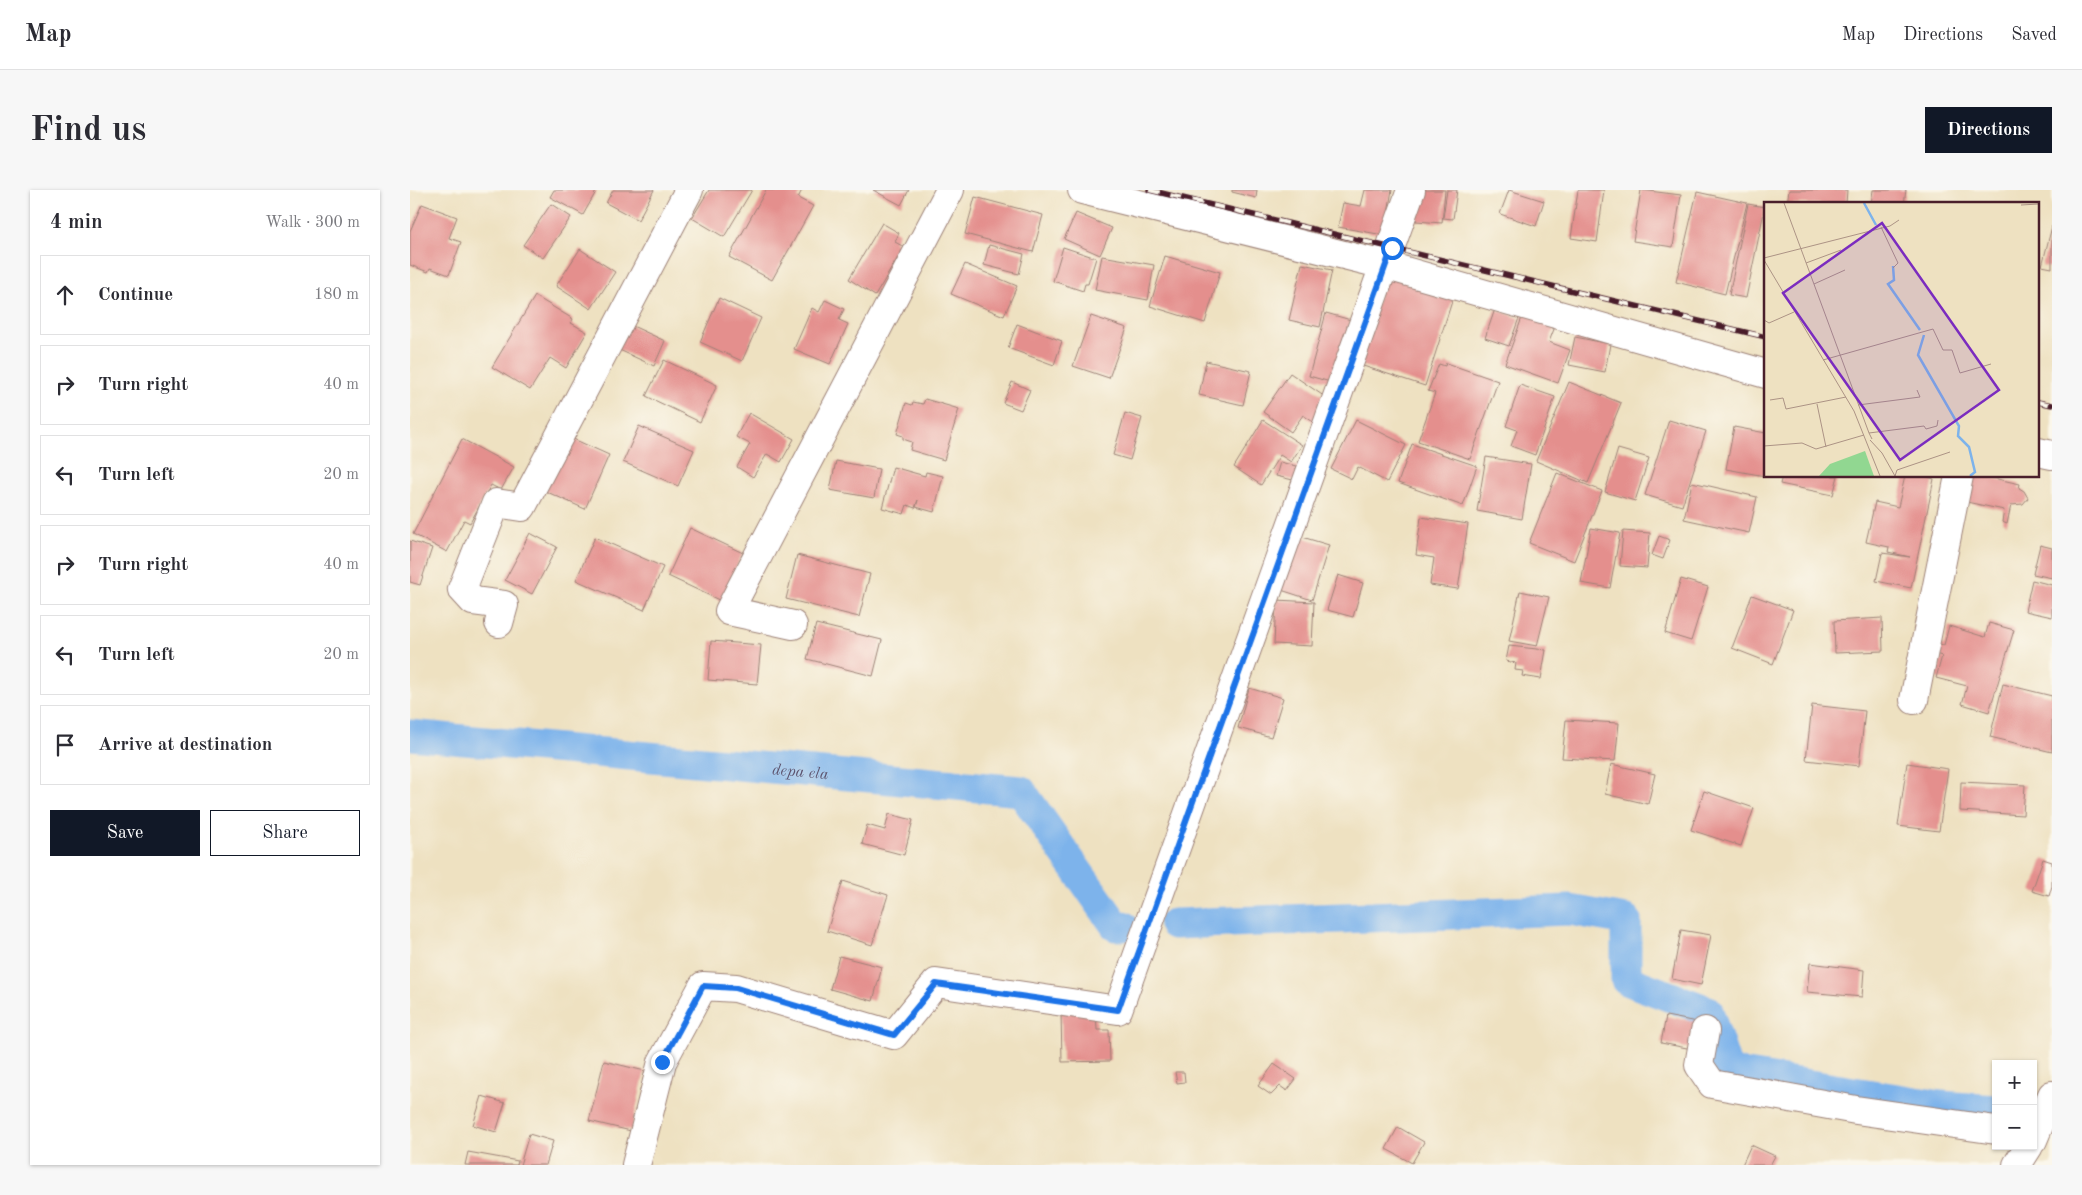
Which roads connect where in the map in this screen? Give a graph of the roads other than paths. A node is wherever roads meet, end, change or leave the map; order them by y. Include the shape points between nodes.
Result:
1 (689, 190) edge
2 (950, 190) edge
3 (1082, 190) edge
4 (1411, 190) edge
5 (1384, 266) junction
6 (1764, 373) edge
7 (1960, 478) edge
8 (499, 622) dead end
9 (793, 624) dead end
10 (1914, 700) dead end
11 (1705, 1031) dead end
12 (2052, 1094) edge
13 (1992, 1129) edge
14 (2037, 1130) edge
15 (2026, 1150) edge
16 (636, 1165) edge
17 (2017, 1165) edge

1 - 8 street via 522,507 496,503 462,589 473,601 504,605
2 - 9 street via 729,611
3 - 5 street
4 - 5 street
5 - 6 street
5 - 16 street via 1118,1010 936,984 894,1035 736,988 703,986 662,1062
7 - 10 street
11 - 13 street via 1699,1064 1712,1084 1856,1110
12 - 14 street
15 - 17 street

